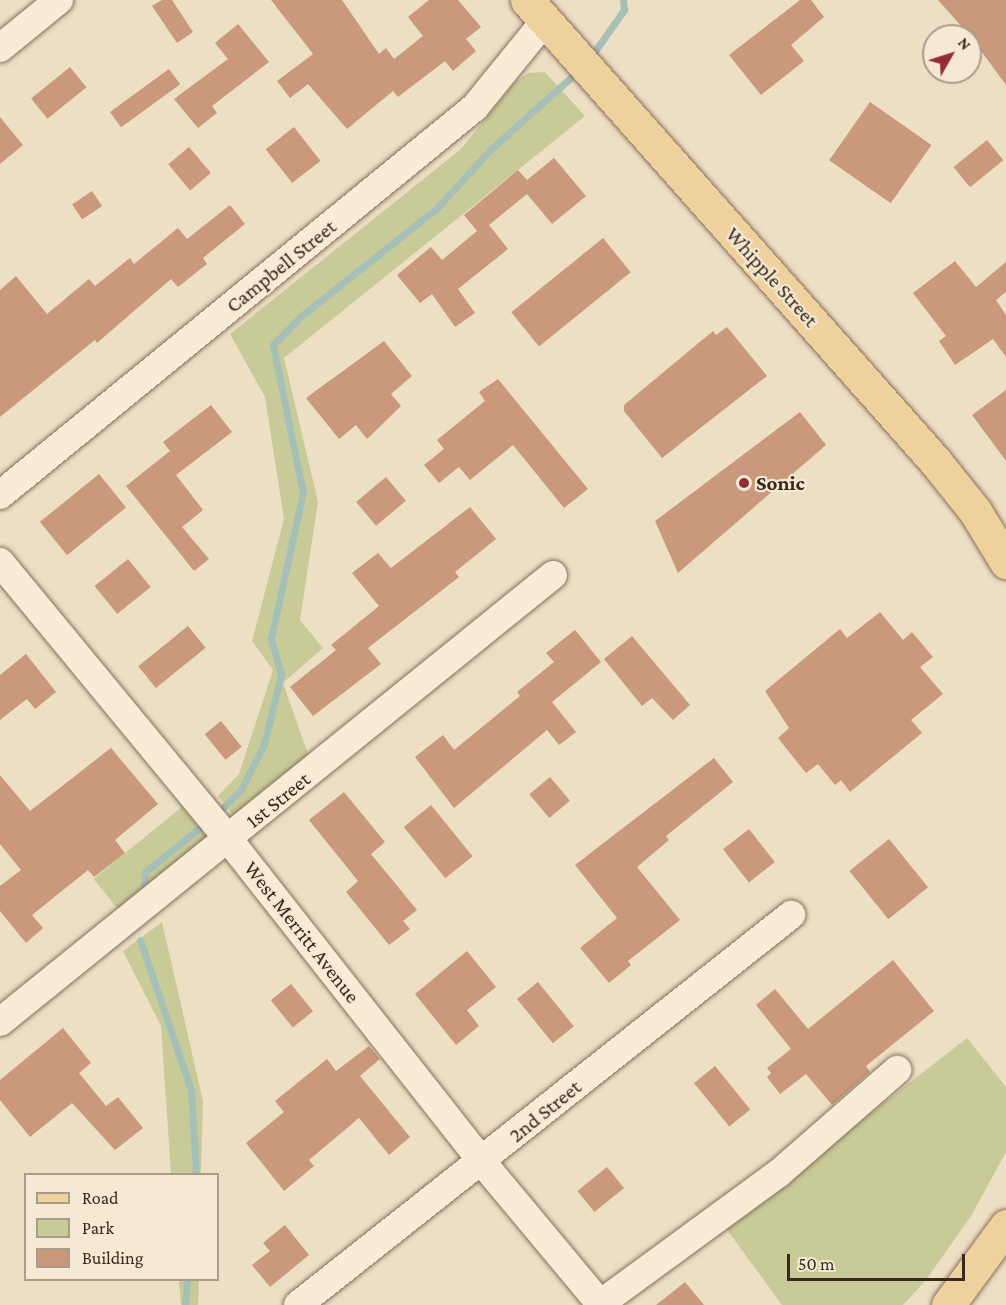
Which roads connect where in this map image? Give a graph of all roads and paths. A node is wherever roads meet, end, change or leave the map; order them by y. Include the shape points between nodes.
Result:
1 (59, 0) edge
2 (536, 10) edge
3 (0, 48) edge
4 (0, 495) edge
5 (1001, 542) edge
6 (0, 562) edge
7 (553, 575) dead end
8 (226, 836) junction
9 (791, 915) dead end
10 (0, 1022) edge
11 (897, 1070) dead end
12 (482, 1162) junction
13 (1006, 1226) edge
14 (601, 1304) edge
15 (298, 1305) edge
16 (948, 1305) edge

1 - 3 street
2 - 4 street, Campbell Street via 475,107
2 - 5 main road, Whipple Street via 935,461
6 - 8 street, West Merritt Avenue
7 - 8 street, 1st Street
8 - 10 street, 1st Street
8 - 12 street, West Merritt Avenue
9 - 12 street, 2nd Street
11 - 14 street via 778,1173
12 - 14 street, West Merritt Avenue
12 - 15 street, 2nd Street
13 - 16 main road

